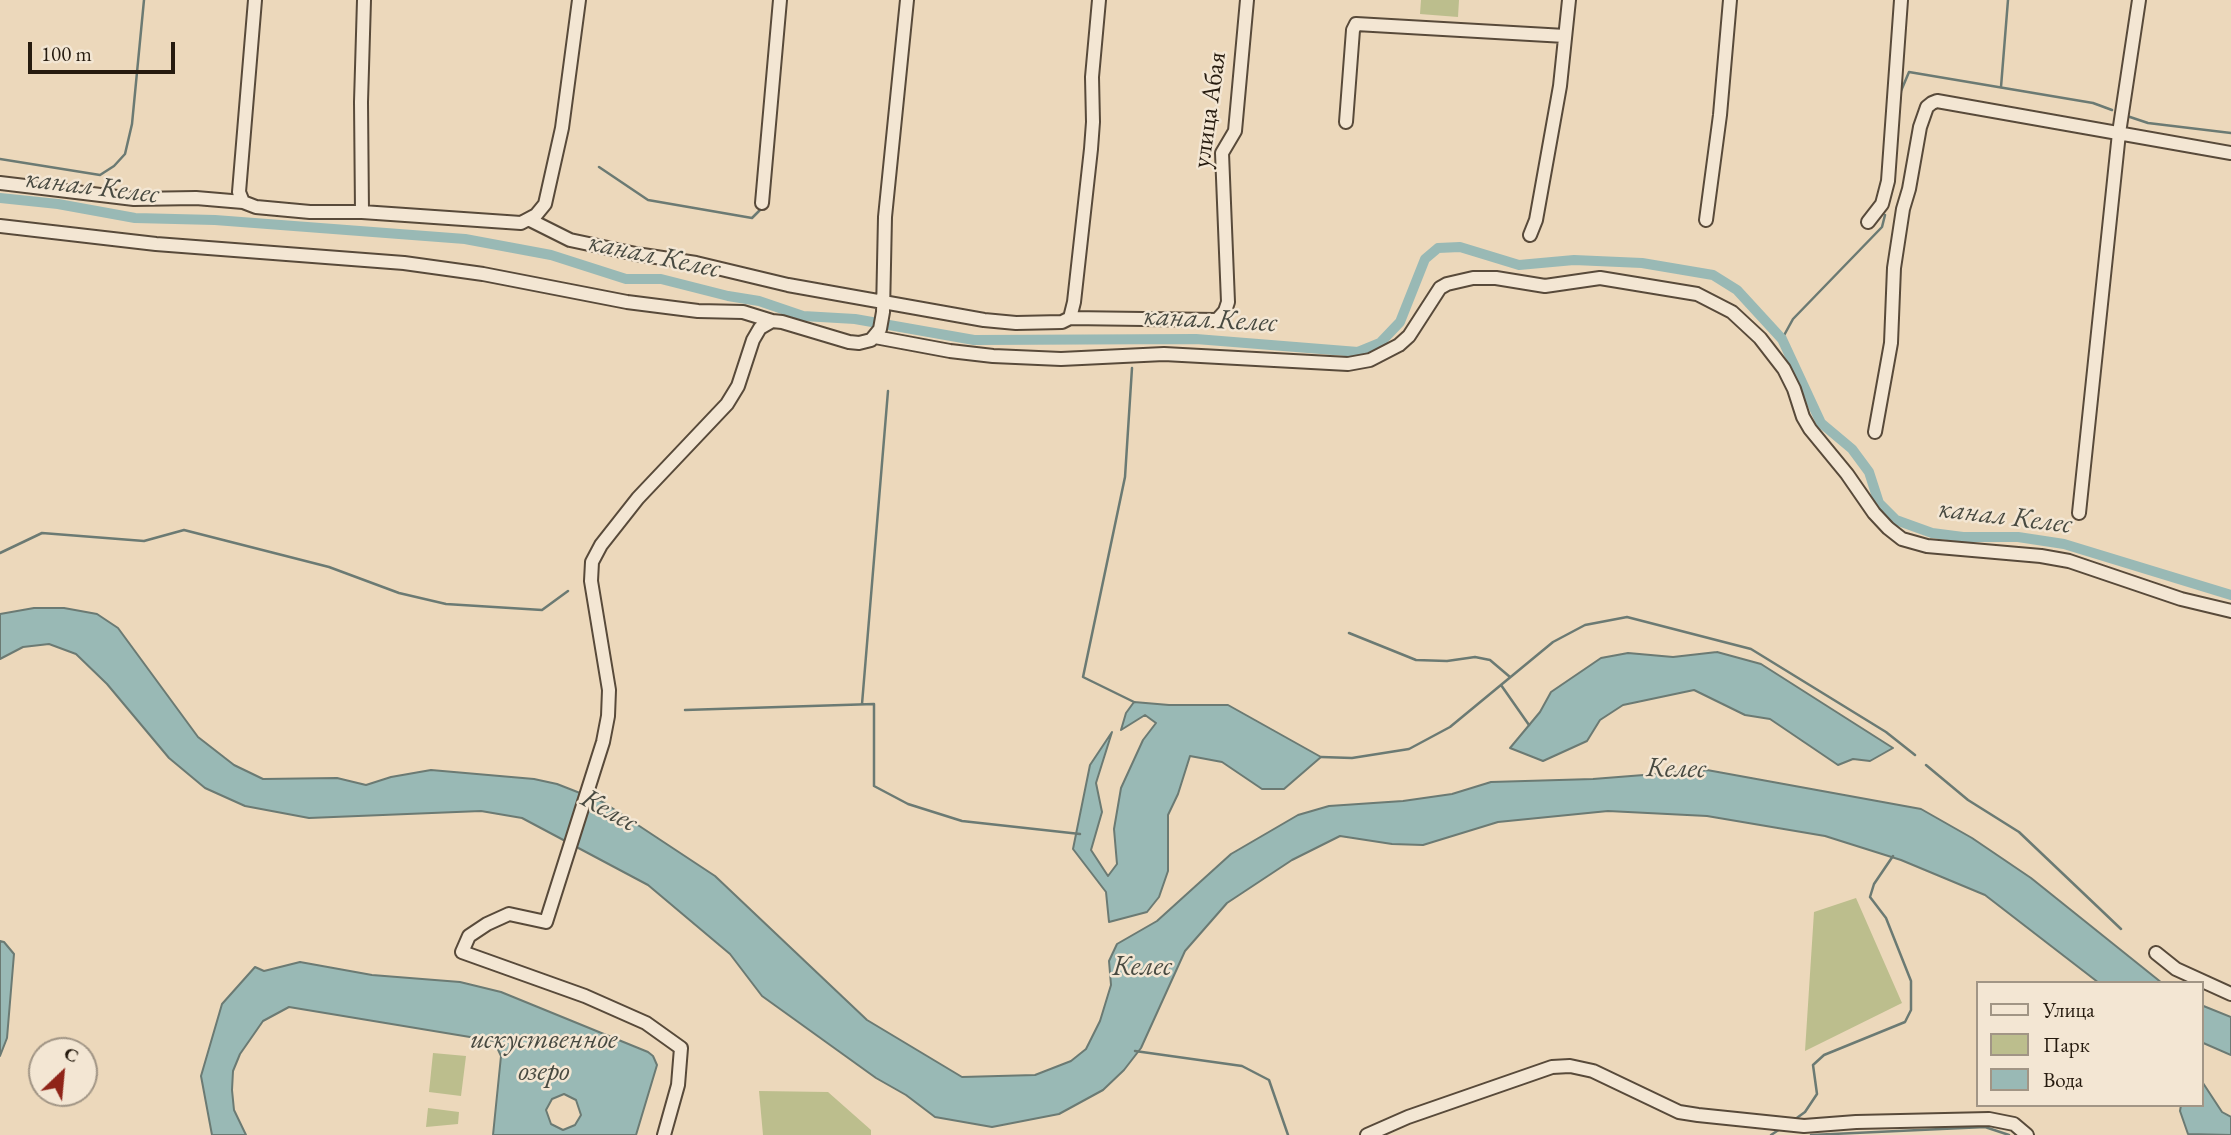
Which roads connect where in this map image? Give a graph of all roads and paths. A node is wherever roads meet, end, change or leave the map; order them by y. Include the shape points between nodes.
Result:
1 (255, 0) edge
2 (364, 0) edge
3 (579, 0) edge
4 (780, 0) edge
5 (907, 0) edge
6 (1099, 0) edge
7 (1247, 0) edge
8 (1569, 0) edge
9 (1730, 0) edge
10 (1901, 0) edge
11 (2138, 0) edge
12 (1565, 36) junction
13 (1346, 122) dead end
14 (2119, 134) junction
15 (2231, 153) edge
16 (0, 183) edge
17 (243, 202) junction
18 (762, 203) dead end
19 (1882, 204) junction
20 (1903, 209) junction
21 (362, 212) junction
22 (530, 220) junction
23 (1706, 220) dead end
24 (1868, 222) dead end
25 (0, 226) edge
26 (1530, 234) dead end
27 (883, 306) junction
28 (1070, 318) junction
29 (772, 321) junction
30 (877, 333) junction
31 (1875, 432) dead end
32 (2079, 513) dead end
33 (2231, 611) edge
34 (2156, 953) dead end
35 (2202, 981) edge
36 (2203, 981) edge
37 (2231, 994) edge
38 (1776, 1125) junction
39 (664, 1135) edge
40 (1367, 1135) edge
41 (1757, 1135) edge
42 (2027, 1135) edge

1 - 17 street via 239,192
2 - 21 street
3 - 22 street via 562,128 543,208
4 - 18 street
5 - 27 street via 884,230
6 - 28 street via 1091,77 1092,136
7 - 28 street, улица Абая via 1235,131 1222,153 1225,311 1214,321
8 - 12 street
9 - 23 street
10 - 19 street via 1888,181
11 - 14 street
12 - 13 street via 1356,24
12 - 26 street via 1552,134
14 - 15 street
14 - 20 street via 1937,101 1927,107 1920,127
14 - 32 street
16 - 17 street via 134,199
17 - 21 street via 310,212
19 - 20 street
19 - 24 street
20 - 31 street via 1891,343
21 - 22 street via 517,224
22 - 27 street via 570,240
25 - 29 street via 441,268 627,302 743,312
27 - 28 street via 1016,323
27 - 30 street
29 - 30 street via 849,342 866,342
29 - 39 street via 757,331 743,375 727,404 638,498 595,555 590,570 609,709 547,922 509,914 469,936 462,952 585,996 646,1023 681,1048 678,1085
30 - 33 street via 993,356 1061,359 1164,354 1348,364 1370,360 1399,345 1440,288 1473,278 1545,286 1600,278 1697,294 1732,312 1760,338 1784,369 1810,429 1874,513 1902,539 1927,546 2069,561
34 - 35 street
36 - 37 street
38 - 40 street via 1679,1112 1593,1071 1570,1066 1552,1067
38 - 41 street
38 - 42 street via 1989,1119 2014,1124

